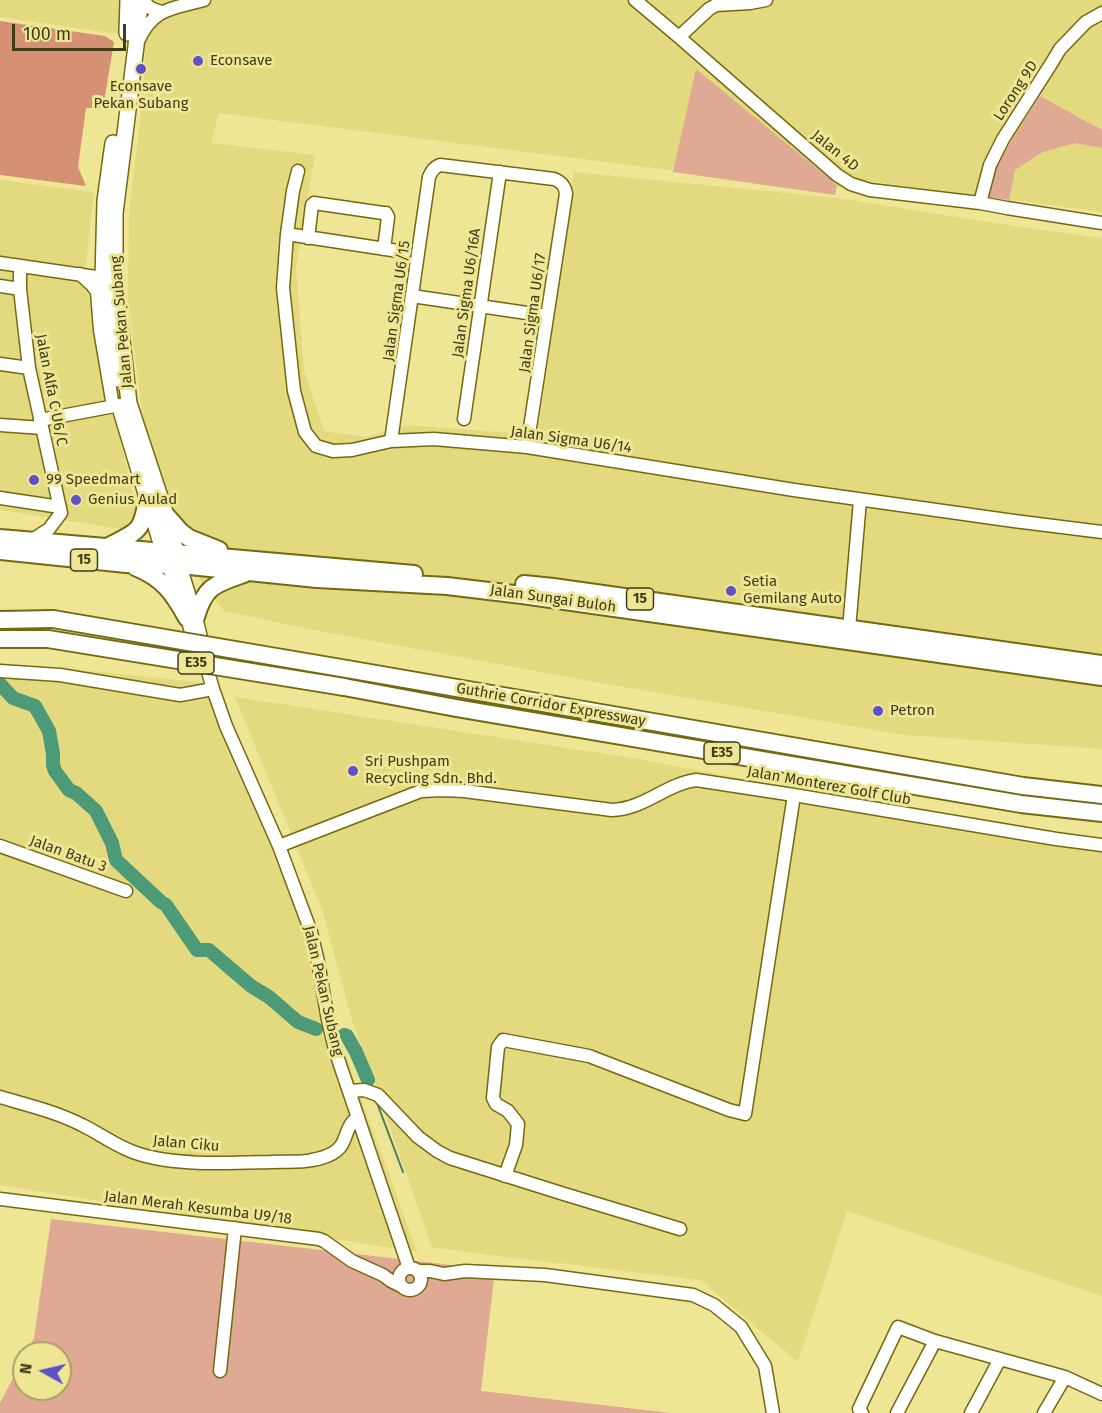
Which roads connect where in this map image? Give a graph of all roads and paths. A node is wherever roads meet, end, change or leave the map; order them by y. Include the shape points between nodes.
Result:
1 (128, 0) edge
2 (138, 0) edge
3 (143, 0) edge
4 (204, 0) edge
5 (635, 0) edge
6 (766, 0) edge
7 (161, 12) junction
8 (1102, 13) edge
9 (679, 36) junction
10 (136, 46) junction
11 (298, 171) dead end
12 (500, 172) junction
13 (980, 203) junction
14 (1102, 222) edge
15 (287, 234) junction
16 (308, 237) junction
17 (384, 249) junction
18 (405, 252) dead end
19 (0, 263) edge
20 (20, 266) junction
21 (80, 274) junction
22 (103, 278) junction
23 (0, 286) edge
24 (20, 289) junction
25 (412, 296) junction
26 (480, 306) junction
27 (547, 316) junction
28 (0, 364) edge
29 (29, 368) junction
30 (116, 405) junction
31 (464, 419) dead end
32 (41, 424) junction
33 (0, 425) edge
34 (392, 441) junction
35 (527, 447) junction
36 (0, 498) edge
37 (147, 499) junction
38 (860, 500) junction
39 (60, 507) junction
40 (166, 515) junction
41 (1102, 532) edge
42 (0, 538) edge
43 (32, 540) junction
44 (107, 547) junction
45 (0, 551) edge
46 (230, 557) junction
47 (172, 559) junction
48 (126, 564) junction
49 (248, 573) junction
50 (191, 617) junction
51 (0, 620) edge
52 (849, 629) junction
53 (0, 639) edge
54 (1102, 664) edge
55 (0, 672) edge
56 (1102, 677) edge
57 (213, 689) junction
58 (794, 795) junction
59 (1102, 795) edge
60 (1102, 813) edge
61 (1102, 845) edge
62 (0, 846) edge
63 (279, 846) junction
64 (126, 891) dead end
65 (349, 1091) junction
66 (0, 1097) edge
67 (358, 1117) junction
68 (505, 1176) junction
69 (0, 1202) edge
70 (235, 1228) junction
71 (680, 1229) dead end
72 (413, 1273) junction
73 (383, 1275) junction
74 (400, 1286) junction
75 (935, 1341) junction
76 (1000, 1359) junction
77 (220, 1371) dead end
78 (1065, 1377) junction
79 (1102, 1394) edge
80 (773, 1413) edge
81 (862, 1413) edge
82 (897, 1413) edge
83 (971, 1413) edge
84 (1044, 1413) edge

1 - 22 main road, Jalan Pekan Subang via 126,44 105,201
2 - 10 main road, Jalan Pekan Subang
3 - 7 street
4 - 7 street
5 - 9 street, Jalan 4D
6 - 9 street via 716,5
7 - 10 street via 144,29
8 - 13 street, Lorong 9D via 1086,22 1060,49 1003,139 990,165
9 - 13 street, Jalan 4D via 851,184 870,190
10 - 40 main road, Jalan Pekan Subang via 115,213 115,278 129,403
11 - 15 street, Jalan Sigma U6/14
12 - 25 street, Jalan Sigma U6/15 via 440,165 431,171
12 - 26 street, Jalan Sigma U6/16A
12 - 27 street, Jalan Sigma U6/17 via 554,179 562,184 566,194
13 - 14 street, Jalan 4D
15 - 16 street
15 - 34 street, Jalan Sigma U6/14 via 283,288 294,391 305,432 316,446 333,451
16 - 17 street
16 - 17 street via 314,203 386,213
17 - 18 street
19 - 20 street
20 - 21 street
20 - 24 street, Jalan Alfa C U6/C
21 - 22 street
21 - 30 street via 97,292 100,330
22 - 30 main road, Jalan Pekan Subang
23 - 24 street
24 - 29 street, Jalan Alfa C U6/C
25 - 26 street
25 - 34 street, Jalan Sigma U6/15
26 - 27 street
26 - 31 street, Jalan Sigma U6/16A
27 - 35 street, Jalan Sigma U6/17
28 - 29 street
29 - 32 street, Jalan Alfa C U6/C
30 - 32 street
30 - 37 main road, Jalan Pekan Subang
32 - 33 street
32 - 39 street, Jalan Alfa C U6/C
34 - 35 street, Jalan Sigma U6/14 via 434,439
35 - 38 street, Jalan Sigma U6/14
36 - 39 street
37 - 44 highway via 140,527
37 - 47 main road, Jalan Pekan Subang
38 - 41 street, Jalan Sigma U6/14
38 - 52 street
39 - 43 street via 57,519
40 - 46 highway via 189,538
40 - 47 main road, Jalan Pekan Subang
42 - 43 highway, Jalan Sungai Buloh / 15
43 - 44 highway, Jalan Sungai Buloh / 15
44 - 47 highway, Jalan Sungai Buloh / 15
45 - 48 highway, Jalan Sungai Buloh / 15
46 - 47 highway, Jalan Sungai Buloh / 15
46 - 52 highway, Jalan Sungai Buloh / 15 via 553,587
47 - 48 highway, Jalan Sungai Buloh / 15
47 - 49 highway, Jalan Sungai Buloh / 15
47 - 50 street, Jalan Pekan Subang
48 - 50 highway via 164,584
49 - 50 highway via 212,587
49 - 56 highway, Jalan Sungai Buloh / 15 via 512,593
50 - 57 street, Jalan Pekan Subang via 193,639
51 - 59 highway, Guthrie Corridor Expressway / E35, bridge via 53,619 1023,786
52 - 54 highway, Jalan Sungai Buloh / 15
53 - 60 highway, Guthrie Corridor Expressway / E35, bridge via 48,639 1021,804
55 - 57 street via 60,675 180,695
57 - 63 street, Jalan Pekan Subang
58 - 61 street, Jalan Monterez Golf Club
58 - 63 street, Jalan Monterez Golf Club via 696,780 630,808 612,810 464,791 421,791
58 - 68 street via 745,1114 589,1056 503,1040 498,1047 493,1098 518,1124 516,1145
62 - 64 street, Jalan Batu 3
63 - 65 street, Jalan Pekan Subang via 311,932 328,1020
65 - 67 street, Jalan Pekan Subang
65 - 68 street via 364,1090 378,1095 418,1137 444,1154
66 - 67 street, Jalan Ciku via 81,1124 138,1154 209,1163 312,1160 342,1147 352,1121
67 - 72 street, Jalan Pekan Subang
68 - 71 street
69 - 70 street, Jalan Merah Kesumba U9/18
70 - 73 street, Jalan Merah Kesumba U9/18 via 319,1239
70 - 77 street
72 - 73 street
72 - 74 street via 400,1275
72 - 74 street via 420,1286 410,1291
72 - 80 street via 545,1275 693,1295 714,1305 741,1327 765,1366
73 - 74 street, Jalan Merah Kesumba U9/18
75 - 76 street
75 - 81 street via 898,1328 859,1409
75 - 82 street
76 - 78 street
76 - 83 street
78 - 79 street
78 - 84 street

